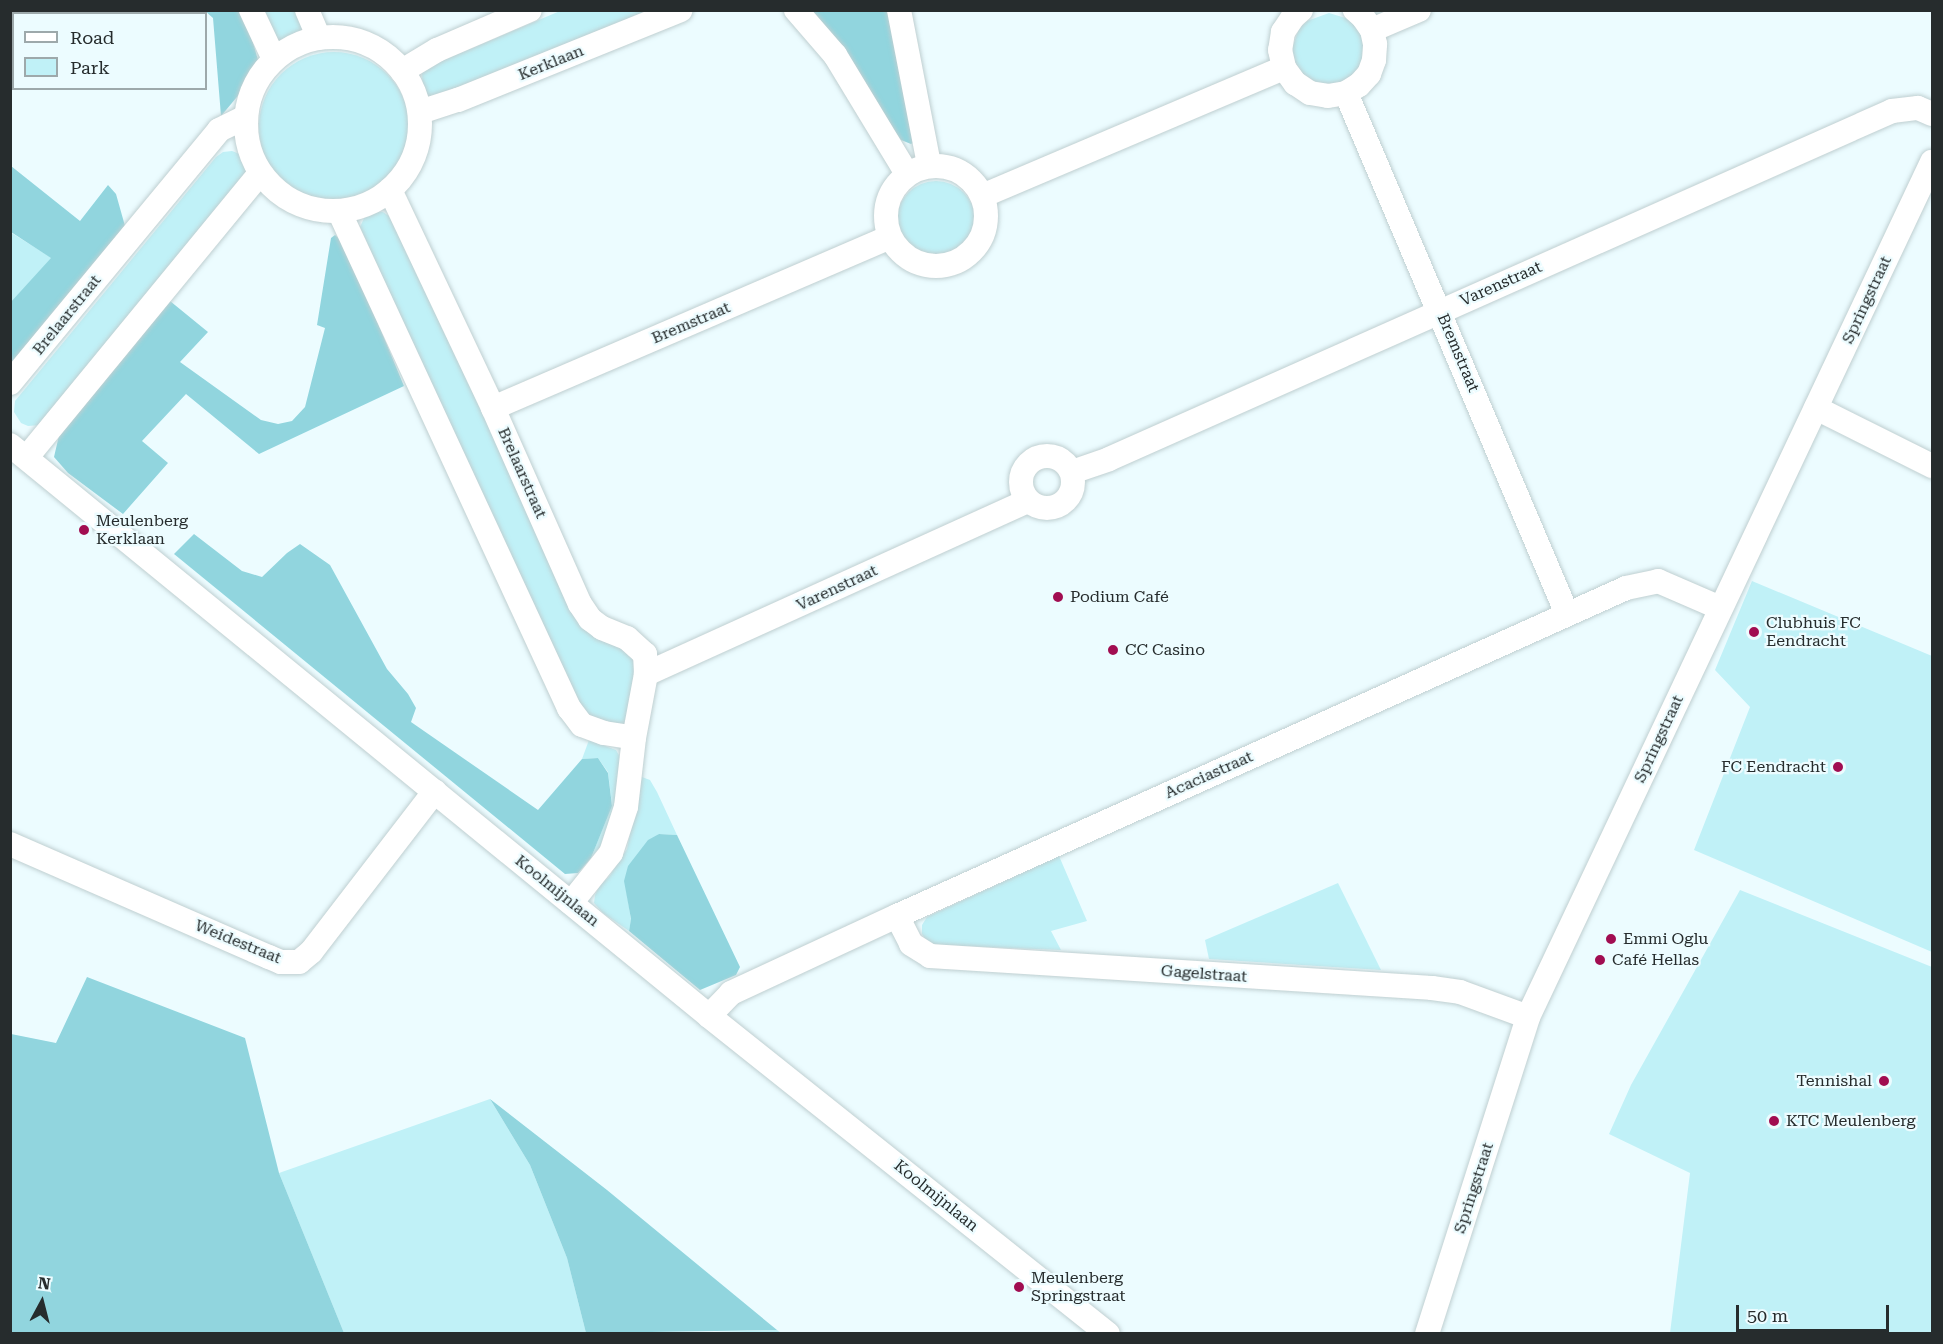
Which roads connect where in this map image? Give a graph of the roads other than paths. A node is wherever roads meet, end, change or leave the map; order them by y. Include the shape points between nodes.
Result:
1 (251, 10) edge
2 (307, 10) edge
3 (530, 10) edge
4 (681, 10) edge
5 (796, 10) edge
6 (899, 10) edge
7 (1301, 10) edge
8 (1355, 10) edge
9 (1419, 10) edge
10 (1372, 30) junction
11 (319, 38) junction
12 (274, 60) junction
13 (1284, 68) junction
14 (402, 71) junction
15 (1346, 93) junction
16 (420, 112) junction
17 (1932, 114) edge
18 (246, 117) junction
19 (1932, 162) edge
20 (918, 169) junction
21 (260, 172) junction
22 (390, 190) junction
23 (982, 196) junction
24 (339, 211) junction
25 (890, 237) junction
26 (1440, 311) junction
27 (10, 383) edge
28 (493, 408) junction
29 (1816, 408) junction
30 (19, 451) edge
31 (1932, 466) edge
32 (1072, 472) junction
33 (1028, 501) junction
34 (1720, 608) junction
35 (1567, 614) junction
36 (646, 674) junction
37 (634, 738) junction
38 (435, 791) junction
39 (10, 844) edge
40 (571, 903) junction
41 (897, 915) junction
42 (709, 1016) junction
43 (1528, 1017) junction
44 (1107, 1334) edge
45 (1427, 1334) edge

1 - 12 street
2 - 11 street
3 - 14 street via 436,50
4 - 16 street, Kerklaan via 459,100
5 - 20 street via 835,55
6 - 20 street
7 - 13 street via 1283,32 1280,50
8 - 10 street
9 - 10 street
10 - 15 street via 1376,44 1372,67 1359,85
11 - 12 street via 290,48
11 - 14 street via 348,38 375,48
12 - 18 street via 254,87
13 - 15 street via 1295,83 1310,93
13 - 23 street
14 - 16 street
15 - 26 street, Bremstraat
16 - 22 street via 418,142 410,165
17 - 26 street, Varenstraat via 1918,108 1892,111
18 - 21 street via 247,142
18 - 27 street, Brelaarstraat via 219,130
19 - 29 street, Springstraat
20 - 23 street via 946,166 961,172
20 - 25 street via 894,186 887,202 885,220
21 - 24 street via 276,190 295,202
21 - 30 street
22 - 24 street via 370,202
22 - 28 street, Brelaarstraat
23 - 25 street via 986,212 978,243 951,264 917,262 901,252
24 - 37 street via 569,708 582,724
25 - 28 street, Bremstraat
26 - 32 street, Varenstraat
26 - 35 street, Bremstraat
28 - 36 street, Brelaarstraat via 580,604 602,628 639,646 645,654
29 - 31 street
29 - 34 street, Springstraat
30 - 38 street, Koolmijnlaan
32 - 33 street via 1073,488 1065,502 1050,508
32 - 33 street via 1054,457 1032,460 1022,475
33 - 36 street, Varenstraat
34 - 35 street, Acaciastraat via 1658,581 1626,588
34 - 43 street, Springstraat
35 - 41 street, Acaciastraat
36 - 37 street, Brelaarstraat
37 - 40 street, Brelaarstraat via 626,807 611,853
38 - 39 street, Weidestraat via 311,951 298,962 281,962
38 - 40 street, Koolmijnlaan
40 - 42 street, Koolmijnlaan
41 - 42 street, Acaciastraat via 731,993
41 - 43 street, Gagelstraat via 911,944 930,956 1432,988 1460,992
42 - 44 street, Koolmijnlaan
43 - 45 street, Springstraat

